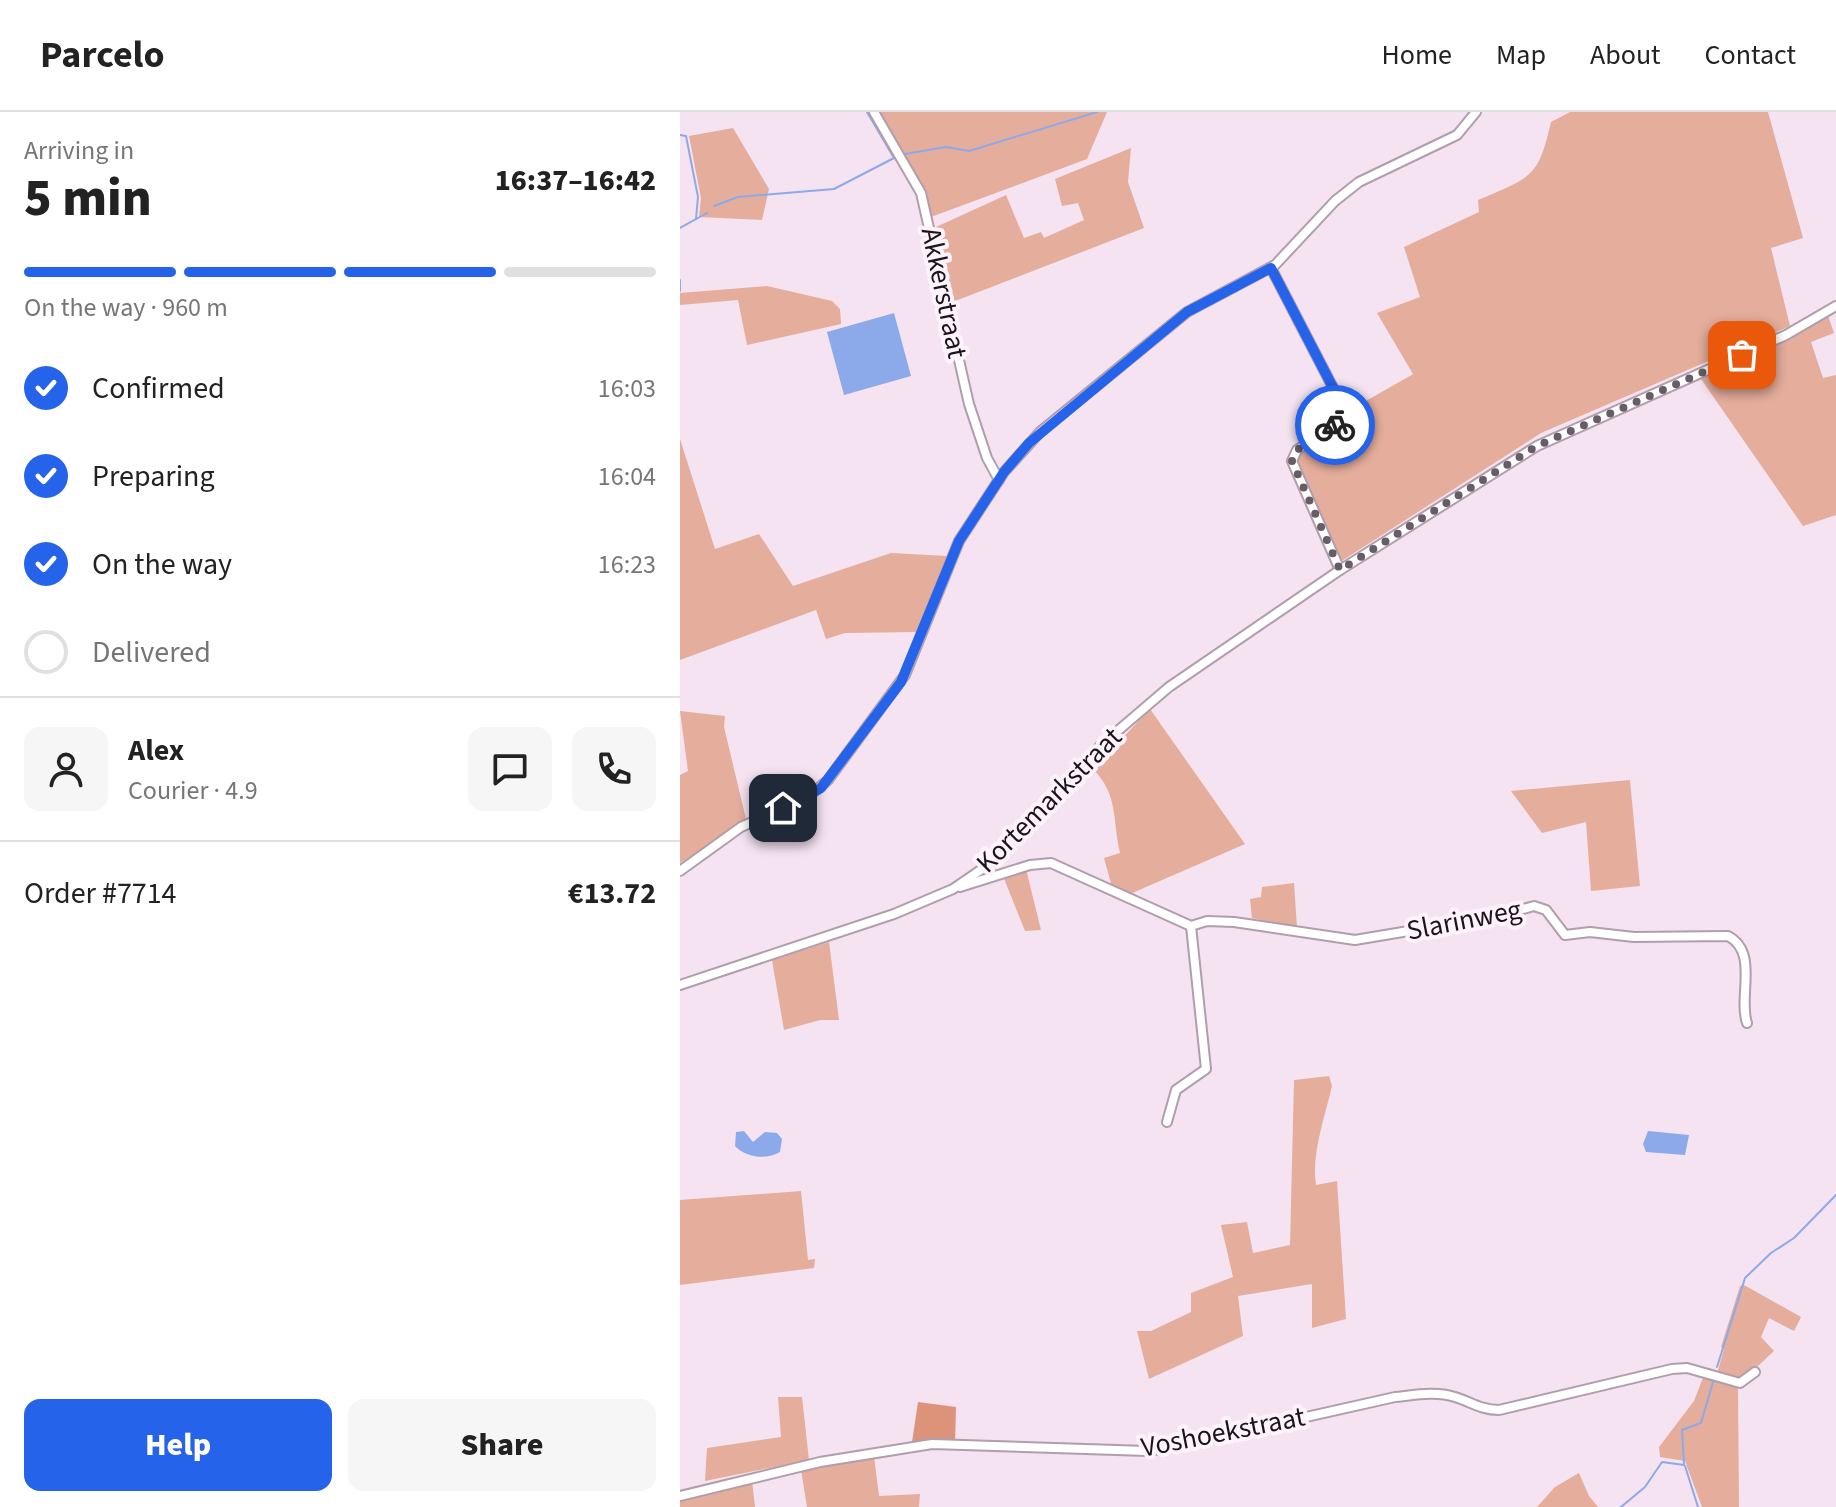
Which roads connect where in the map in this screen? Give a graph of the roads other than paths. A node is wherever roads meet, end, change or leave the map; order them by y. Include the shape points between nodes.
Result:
1 (874, 112) edge
2 (1476, 112) edge
3 (1271, 268) junction
4 (1836, 306) edge
5 (999, 480) junction
6 (1340, 570) junction
7 (680, 871) edge
8 (953, 889) junction
9 (1191, 926) junction
10 (680, 985) edge
11 (1747, 1023) dead end
12 (1167, 1122) dead end
13 (1755, 1372) dead end
14 (680, 1496) edge

1 - 5 street, Akkerstraat via 921,193 969,404
2 - 3 street via 1457,135 1346,192
3 - 5 street via 1187,312 1040,432
3 - 6 street via 1341,403 1340,421 1297,450 1292,461
4 - 6 street, Kortemarkstraat via 1786,335 1537,446
5 - 7 street via 959,541 905,675 828,780 808,797 741,827
6 - 8 street, Kortemarkstraat via 1169,687 1100,746 988,865
8 - 9 street via 1051,863
8 - 10 street, Kortemarkstraat via 894,914
9 - 11 street, Slarinweg via 1234,922 1355,940 1534,906 1546,910 1565,935 1728,936 1743,954
9 - 12 street via 1206,1069 1176,1090
13 - 14 street, Voshoekstraat via 1740,1383 1687,1368 1672,1369 1499,1410 1433,1393 1395,1397 1147,1451 932,1444 820,1462

